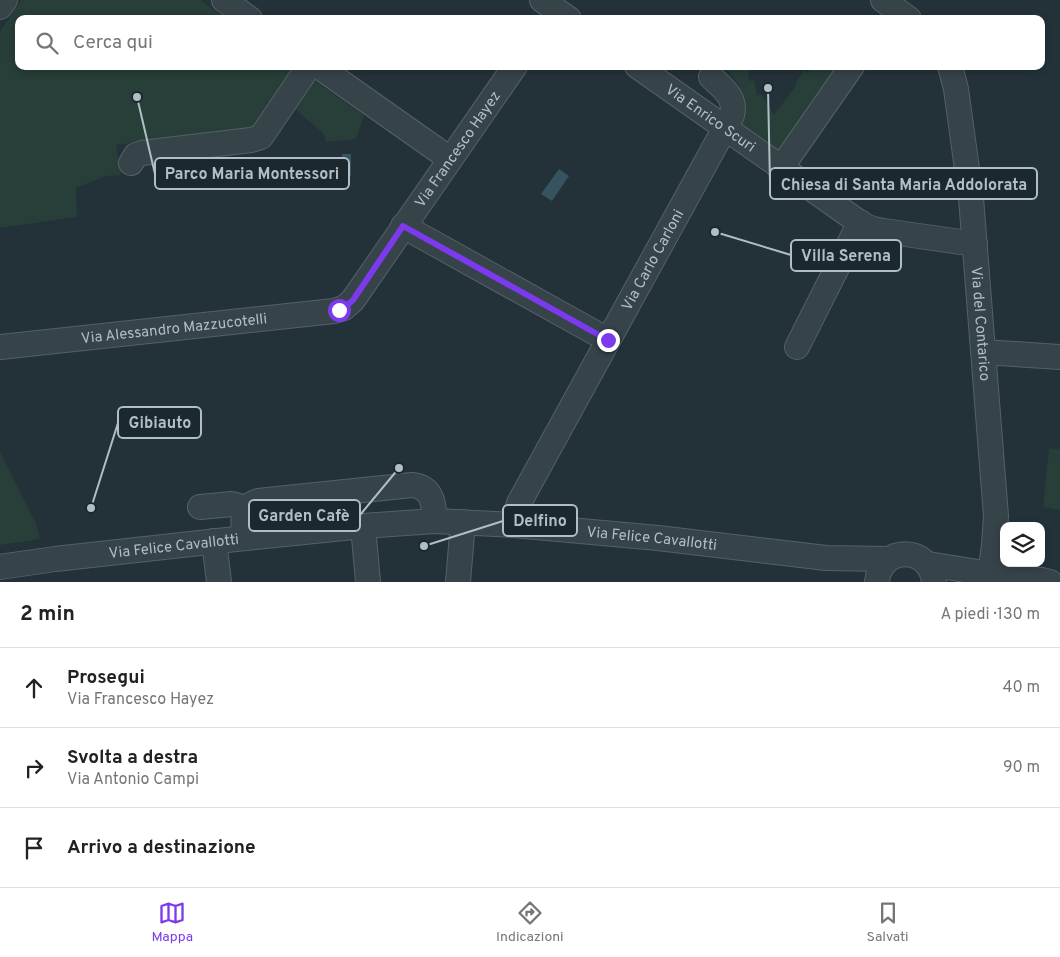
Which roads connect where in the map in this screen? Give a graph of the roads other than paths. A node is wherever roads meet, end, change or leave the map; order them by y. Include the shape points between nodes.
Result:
1 (4, 0) edge
2 (224, 0) edge
3 (0, 7) edge
4 (245, 15) edge
5 (306, 70) edge
6 (324, 70) edge
7 (512, 70) edge
8 (643, 70) edge
9 (849, 70) edge
10 (951, 70) edge
11 (712, 77) dead end
12 (725, 128) junction
13 (450, 159) junction
14 (131, 163) dead end
15 (781, 168) junction
16 (860, 222) junction
17 (403, 226) junction
18 (975, 244) junction
19 (347, 305) joint
20 (608, 340) junction
21 (0, 347) edge
22 (796, 347) dead end
23 (983, 352) junction
24 (1060, 357) edge
25 (200, 507) dead end
26 (246, 510) junction
27 (435, 521) junction
28 (463, 522) junction
29 (514, 525) junction
30 (363, 526) junction
31 (245, 538) junction
32 (214, 542) junction
33 (826, 558) junction
34 (889, 559) junction
35 (0, 567) edge
36 (931, 573) edge
37 (990, 578) edge
38 (219, 582) edge
39 (368, 582) edge
40 (458, 582) edge
41 (871, 582) edge
42 (878, 582) edge
43 (1050, 582) edge

1 - 3 street
2 - 4 street
5 - 14 street via 261,137 142,153 136,155
6 - 13 street
7 - 13 street, Via Francesco Hayez
8 - 12 street, Via Enrico Scuri
9 - 15 street
10 - 18 street, Via del Contarico via 967,162
11 - 12 street, Via Carlo Carloni via 733,104 732,115
12 - 15 street, Via Enrico Scuri
12 - 20 street, Via Carlo Carloni
13 - 17 street, Via Francesco Hayez
15 - 16 street, Via Enrico Scuri
16 - 18 street, Via Enrico Scuri via 878,230
16 - 22 street
17 - 19 street, Via Francesco Hayez
17 - 20 street
18 - 23 street, Via del Contarico
19 - 21 street, Via Alessandro Mazzucotelli via 334,311
20 - 29 street, Via Carlo Carloni via 519,504
23 - 24 street
23 - 37 street, Via del Contarico via 996,516
25 - 26 street via 232,504
26 - 27 street via 258,501 412,485 423,488 431,497
26 - 31 street via 243,516
27 - 28 street, Via Felice Cavallotti
27 - 30 street, Via Felice Cavallotti
28 - 29 street, Via Felice Cavallotti
28 - 40 street
29 - 33 street, Via Felice Cavallotti
30 - 31 street, Via Felice Cavallotti
30 - 39 street
31 - 32 street, Via Felice Cavallotti
32 - 35 street, Via Felice Cavallotti
32 - 38 street
33 - 34 street, Via Felice Cavallotti
33 - 41 street, Via Felice Cavallotti
34 - 36 street, Via Felice Cavallotti via 896,555 918,556
34 - 42 street via 880,571
36 - 37 street
37 - 43 street

